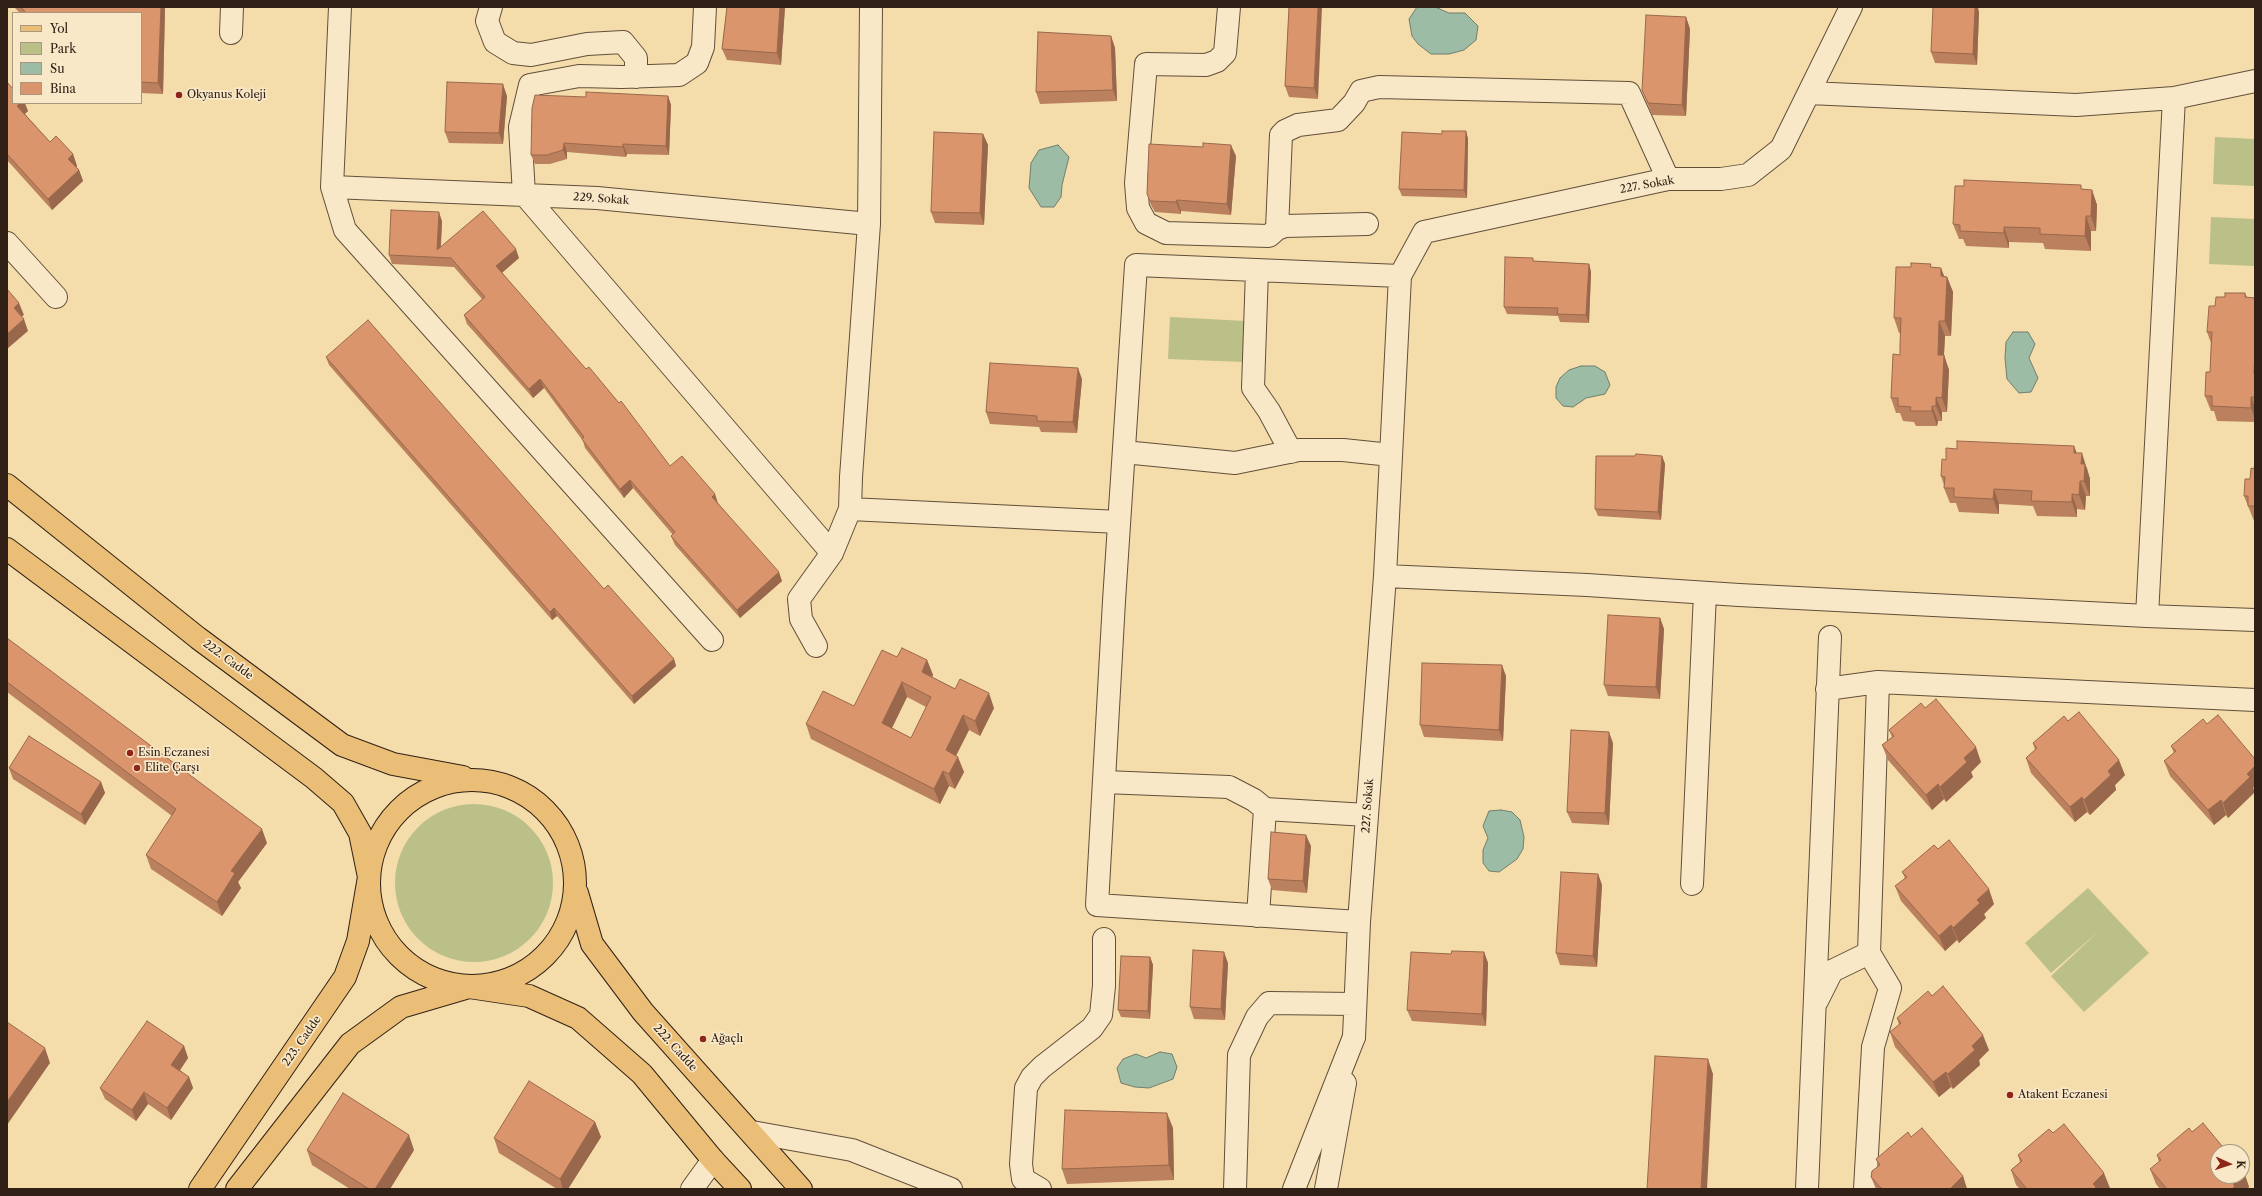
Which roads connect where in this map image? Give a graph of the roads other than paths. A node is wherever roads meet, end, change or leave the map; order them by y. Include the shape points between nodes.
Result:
1 (232, 7) edge
2 (340, 7) edge
3 (491, 7) edge
4 (705, 7) edge
5 (871, 7) edge
6 (1229, 7) edge
7 (1851, 7) edge
8 (231, 33) dead end
9 (636, 77) junction
10 (2255, 81) edge
11 (1809, 93) junction
12 (2174, 98) junction
13 (1668, 179) junction
14 (332, 187) junction
15 (524, 194) junction
16 (869, 224) junction
17 (1367, 224) dead end
18 (1277, 228) junction
19 (7, 243) edge
20 (1258, 270) junction
21 (1400, 276) junction
22 (56, 297) dead end
23 (1124, 452) junction
24 (1291, 452) junction
25 (1390, 455) junction
26 (7, 486) edge
27 (850, 509) junction
28 (1119, 522) junction
29 (7, 549) edge
30 (832, 553) junction
31 (1384, 576) junction
32 (1705, 593) junction
33 (2148, 616) junction
34 (2255, 620) edge
35 (1830, 637) dead end
36 (712, 640) dead end
37 (816, 646) dead end
38 (1878, 682) junction
39 (1827, 689) junction
40 (2255, 700) edge
41 (476, 780) junction
42 (1104, 782) junction
43 (1265, 809) junction
44 (1367, 815) junction
45 (369, 877) junction
46 (1692, 884) dead end
47 (576, 890) junction
48 (1258, 916) junction
49 (1359, 922) junction
50 (1104, 939) dead end
51 (1869, 953) junction
52 (469, 987) junction
53 (1355, 1004) junction
54 (1813, 1007) junction
55 (1354, 1037) junction
56 (752, 1132) junction
57 (713, 1160) junction
58 (200, 1189) edge
59 (237, 1189) edge
60 (692, 1189) edge
61 (740, 1189) edge
62 (801, 1189) edge
63 (951, 1189) edge
64 (1040, 1189) edge
65 (1235, 1189) edge
66 (1294, 1189) edge
67 (1326, 1189) edge
68 (1807, 1189) edge
69 (1865, 1189) edge

1 - 8 street
2 - 14 street
3 - 9 street via 487,22 495,42 513,53 531,55 587,44 623,42 636,58
4 - 9 street via 704,47 697,63 679,75
5 - 16 street
6 - 18 street via 1225,53 1217,61 1206,65 1146,64 1136,183 1138,208 1146,223 1166,233 1269,236
7 - 11 street, 227. Sokak
9 - 15 street via 579,76 530,85 520,126
10 - 12 street
11 - 12 street via 2076,104
11 - 13 street, 227. Sokak via 1781,149 1748,175 1720,179
12 - 33 street
13 - 18 street via 1629,93 1379,87 1361,92 1338,120 1298,125 1280,135
13 - 21 street, 227. Sokak via 1424,232
14 - 15 street, 229. Sokak
14 - 36 street via 345,230
15 - 16 street, 229. Sokak via 597,198
15 - 30 street
16 - 27 street
17 - 18 street
19 - 22 street
20 - 21 street
20 - 23 street via 1136,265
20 - 24 street via 1252,388 1269,411
21 - 25 street, 227. Sokak
23 - 24 street via 1236,463
23 - 28 street
24 - 25 street via 1343,450
25 - 31 street, 227. Sokak
26 - 41 main road, 222. Cadde via 198,638 342,744 393,764
27 - 28 street
27 - 30 street
28 - 42 street
29 - 45 main road via 314,778 343,803 360,833
30 - 37 street via 800,599 801,619
31 - 32 street
31 - 44 street, 227. Sokak
32 - 33 street
32 - 46 street
33 - 34 street
35 - 39 street
38 - 39 street
38 - 40 street
38 - 51 street
39 - 54 street
41 - 45 main road via 444,783 416,796 392,818 376,846
41 - 47 main road, 222. Cadde via 509,786 537,802 556,824 573,857
42 - 43 street via 1229,788 1254,800
42 - 48 street via 1097,905
43 - 44 street
43 - 48 street
44 - 49 street, 227. Sokak
45 - 52 main road via 372,910 386,940 408,965 436,981
45 - 58 main road, 223. Cadde via 358,941 345,977
47 - 52 main road via 569,921 553,949 529,970 500,984
47 - 56 main road, 222. Cadde via 592,944 643,1012
48 - 49 street
49 - 53 street, 227. Sokak
50 - 64 street via 1101,1015 1092,1028 1042,1067 1026,1088 1021,1164 1023,1179
51 - 54 street via 1832,971
51 - 69 street via 1890,988 1873,1047
52 - 57 main road via 529,996 578,1018 642,1074
52 - 59 main road via 401,1007 350,1044
53 - 55 street, 227. Sokak
53 - 65 street via 1269,1003 1258,1017 1239,1055
54 - 68 street
55 - 66 street
55 - 67 street
56 - 62 main road, 222. Cadde
56 - 63 street via 852,1150
57 - 60 street
57 - 61 main road

